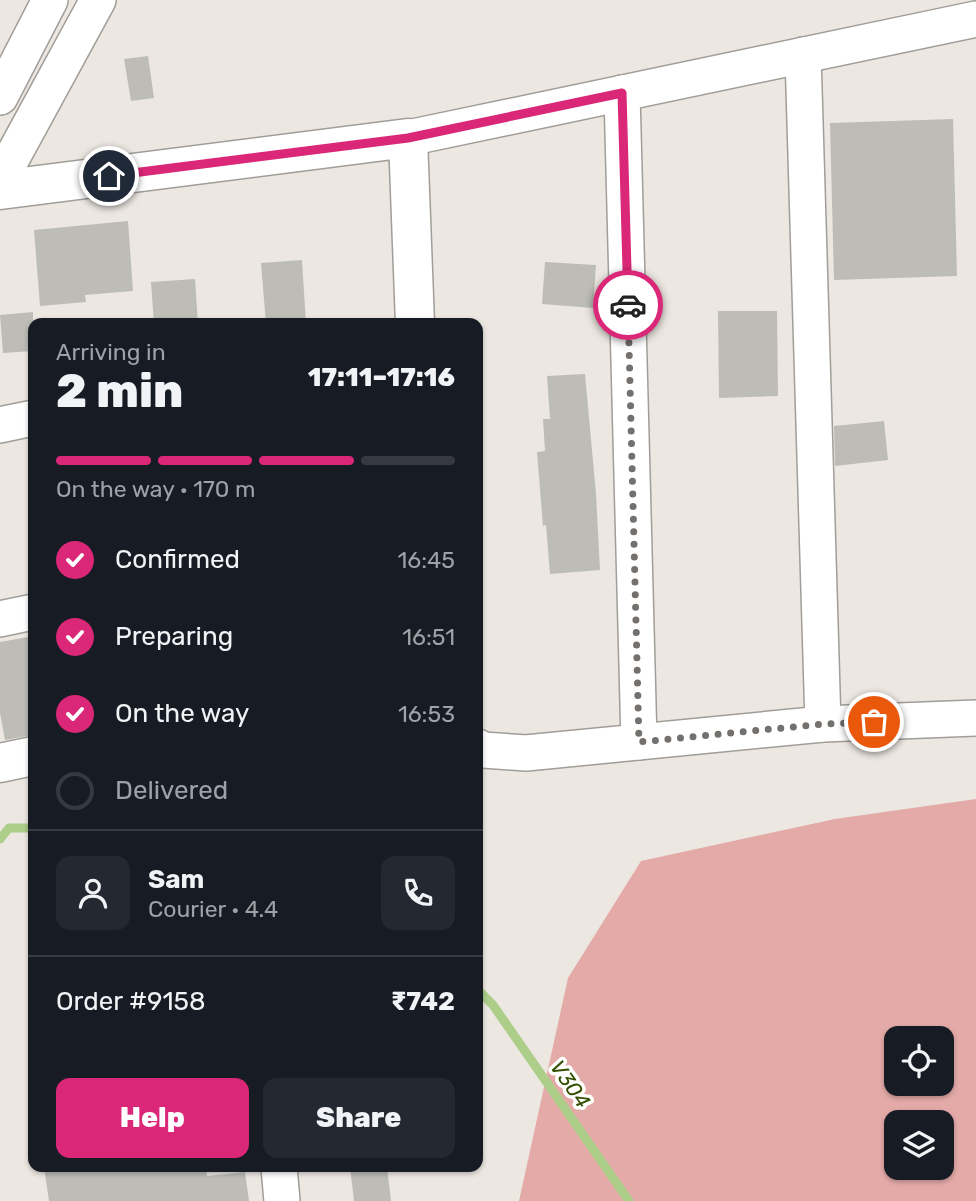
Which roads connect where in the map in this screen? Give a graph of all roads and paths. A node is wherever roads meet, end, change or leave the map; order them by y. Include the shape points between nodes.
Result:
1 (50, 0) edge
2 (98, 0) edge
3 (976, 19) edge
4 (803, 55) junction
5 (622, 93) junction
6 (0, 97) edge
7 (408, 138) junction
8 (0, 180) edge
9 (0, 190) edge
10 (415, 318) edge
11 (28, 419) edge
12 (0, 425) edge
13 (28, 613) edge
14 (0, 619) edge
15 (976, 718) edge
16 (823, 724) junction
17 (639, 742) junction
18 (483, 750) edge
19 (28, 756) edge
20 (0, 763) edge
21 (279, 1172) edge
22 (282, 1201) edge

1 - 6 street
2 - 8 street
3 - 4 street
4 - 5 street
4 - 16 street
5 - 7 street
5 - 17 street
7 - 9 street
7 - 10 street
11 - 12 street
13 - 14 street
15 - 16 street
16 - 17 street
17 - 18 street via 526,752
19 - 20 street
21 - 22 street

